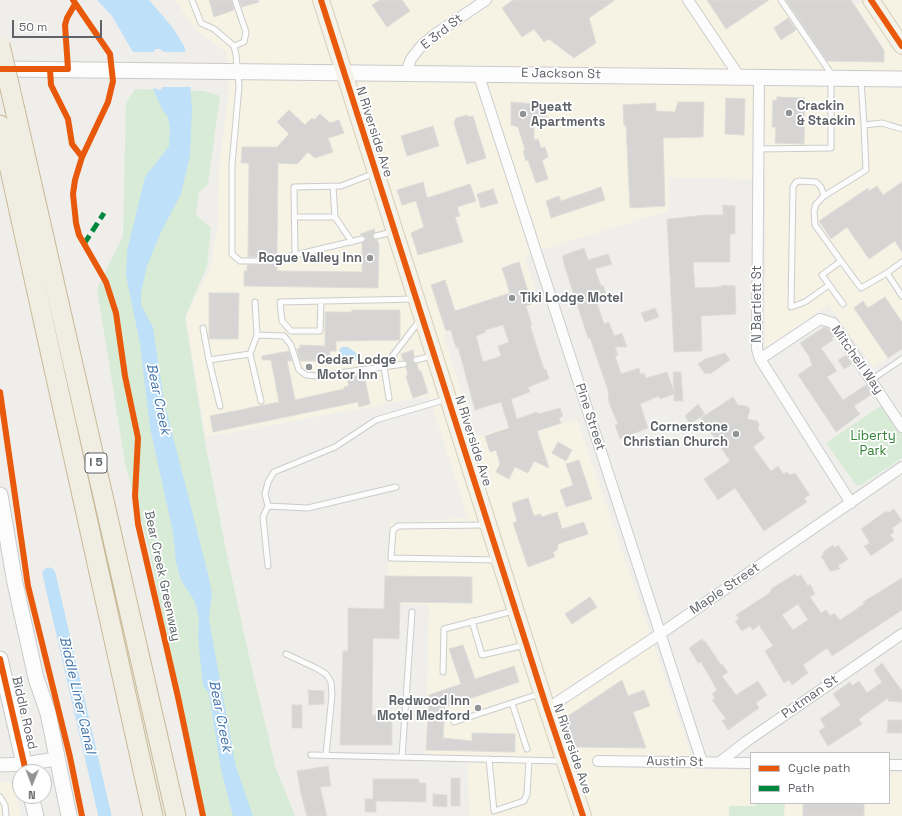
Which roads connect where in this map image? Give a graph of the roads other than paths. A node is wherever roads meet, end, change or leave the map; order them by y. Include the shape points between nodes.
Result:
1 (192, 0) edge
2 (235, 0) edge
3 (320, 0) edge
4 (486, 0) edge
5 (688, 0) edge
6 (781, 0) edge
7 (871, 0) edge
8 (0, 45) edge
9 (234, 46) junction
10 (902, 46) edge
11 (0, 69) edge
12 (238, 71) junction
13 (344, 72) junction
14 (406, 72) junction
15 (478, 73) junction
16 (740, 76) junction
17 (759, 77) junction
18 (832, 78) junction
19 (861, 78) junction
20 (902, 79) edge
21 (0, 125) edge
22 (864, 125) junction
23 (902, 128) edge
24 (758, 149) junction
25 (376, 173) junction
26 (333, 186) junction
27 (824, 196) junction
28 (294, 217) junction
29 (335, 217) junction
30 (394, 231) junction
31 (376, 236) dead end
32 (362, 239) dead end
33 (352, 242) junction
34 (295, 255) junction
35 (841, 261) junction
36 (902, 262) edge
37 (887, 273) junction
38 (829, 285) junction
39 (902, 296) edge
40 (416, 299) junction
41 (321, 301) junction
42 (255, 302) dead end
43 (842, 304) dead end
44 (422, 317) junction
45 (203, 328) dead end
46 (257, 335) junction
47 (250, 354) junction
48 (434, 355) junction
49 (760, 359) junction
50 (209, 360) junction
51 (416, 360) dead end
52 (902, 360) edge
53 (404, 364) dead end
54 (384, 367) junction
55 (871, 380) junction
56 (389, 398) dead end
57 (448, 398) junction
58 (261, 401) dead end
59 (220, 406) dead end
60 (902, 427) edge
61 (902, 467) edge
62 (396, 487) dead end
63 (0, 495) edge
64 (851, 503) junction
65 (268, 506) junction
66 (488, 524) junction
67 (500, 560) junction
68 (268, 566) dead end
69 (516, 611) junction
70 (412, 612) dead end
71 (472, 621) junction
72 (660, 634) junction
73 (902, 634) edge
74 (527, 645) junction
75 (286, 654) dead end
76 (0, 658) edge
77 (444, 672) dead end
78 (36, 678) junction
79 (542, 693) junction
80 (512, 703) junction
81 (547, 709) junction
82 (454, 722) dead end
83 (527, 749) dead end
84 (311, 755) dead end
85 (326, 755) junction
86 (402, 757) junction
87 (490, 759) junction
88 (50, 760) junction
89 (529, 760) junction
90 (564, 761) junction
91 (598, 761) dead end
92 (702, 762) junction
93 (720, 762) junction
94 (750, 763) edge
95 (24, 764) edge
96 (38, 764) edge
97 (890, 764) edge
98 (0, 765) edge
99 (902, 765) edge
100 (12, 766) edge
101 (0, 797) edge
102 (33, 804) edge
103 (6, 816) edge
104 (36, 816) edge
105 (65, 816) edge
106 (70, 816) edge
107 (153, 816) edge
108 (176, 816) edge
109 (583, 816) edge

1 - 9 lane via 201,23 214,29
2 - 9 lane via 246,32 244,42
3 - 13 main road, N Riverside Ave
4 - 14 street, E 3rd St via 422,45 411,59
5 - 16 street
6 - 18 lane
7 - 10 main road
8 - 108 highway, I 5, bridge
9 - 12 lane
11 - 12 main road, E Jackson St
12 - 13 main road, E Jackson St
12 - 34 lane via 232,165 232,254 240,261 259,262
13 - 14 main road, E Jackson St
13 - 25 main road, N Riverside Ave
14 - 15 main road, E Jackson St
15 - 16 main road, E Jackson St
15 - 72 street, Pine Street
16 - 17 main road, E Jackson St
17 - 18 main road, E Jackson St
17 - 24 street, N Bartlett St
18 - 19 main road, E Jackson St
18 - 24 lane via 831,148
19 - 20 main road, E Jackson St
19 - 22 lane
21 - 107 highway, I 5
22 - 23 lane via 882,123
22 - 27 lane via 866,170
24 - 49 street, N Bartlett St via 756,339
25 - 26 lane via 341,186
25 - 30 main road, N Riverside Ave
26 - 28 lane via 294,187
26 - 29 lane
27 - 35 lane via 816,204 815,225
27 - 38 lane via 816,182 800,181 793,187 790,307 805,302
28 - 29 lane
28 - 34 lane
29 - 33 lane
30 - 31 lane
30 - 40 main road, N Riverside Ave
32 - 33 lane
33 - 34 lane
35 - 37 lane via 861,288
35 - 38 lane via 822,275
36 - 37 lane
37 - 39 lane
38 - 43 lane
40 - 41 lane
40 - 44 main road, N Riverside Ave
41 - 41 lane via 280,302 282,321 291,331 320,331
42 - 46 lane
44 - 48 main road, N Riverside Ave
44 - 54 lane
45 - 50 lane
46 - 47 lane
46 - 54 lane via 284,336 291,345 299,370 306,375 317,376
47 - 50 lane
47 - 58 lane
48 - 51 lane
48 - 57 main road, N Riverside Ave
49 - 55 street, Mitchell Way via 820,319 833,323
49 - 64 street, N Bartlett St
50 - 59 lane
52 - 55 lane
53 - 54 lane
54 - 56 lane
55 - 60 street, Mitchell Way
57 - 65 lane via 376,420 335,447 274,472 265,494
57 - 66 main road, N Riverside Ave
61 - 64 street, Maple Street
62 - 65 lane via 308,508
63 - 78 main road, Biddle Road via 15,584
64 - 72 street, Maple Street
65 - 68 lane via 263,517
66 - 67 main road, N Riverside Ave
66 - 67 lane via 398,526 392,530 391,558
67 - 69 main road, N Riverside Ave
69 - 71 lane
69 - 74 main road, N Riverside Ave
70 - 86 lane
71 - 74 lane via 482,656
71 - 77 lane via 444,629
72 - 81 street, Maple Street
72 - 92 street, Pine Street
73 - 93 street, Putman St via 747,740
74 - 79 main road, N Riverside Ave
75 - 85 lane via 326,674 331,682
76 - 95 main road, Biddle Road
78 - 88 main road, Biddle Road
78 - 106 main road, Biddle Road via 48,713
79 - 80 lane
79 - 81 main road, N Riverside Ave
80 - 82 lane
80 - 83 lane
81 - 90 main road, N Riverside Ave
84 - 85 lane
85 - 86 lane
86 - 87 lane
87 - 89 lane
87 - 89 lane via 494,810 524,802 527,794
88 - 96 street
88 - 105 main road, Biddle Road
89 - 90 lane
90 - 109 main road, N Riverside Ave
91 - 92 street, Austin St
92 - 93 street, Austin St
93 - 94 street, Austin St
97 - 99 street
98 - 100 street
101 - 103 lane via 5,805
102 - 104 main road

